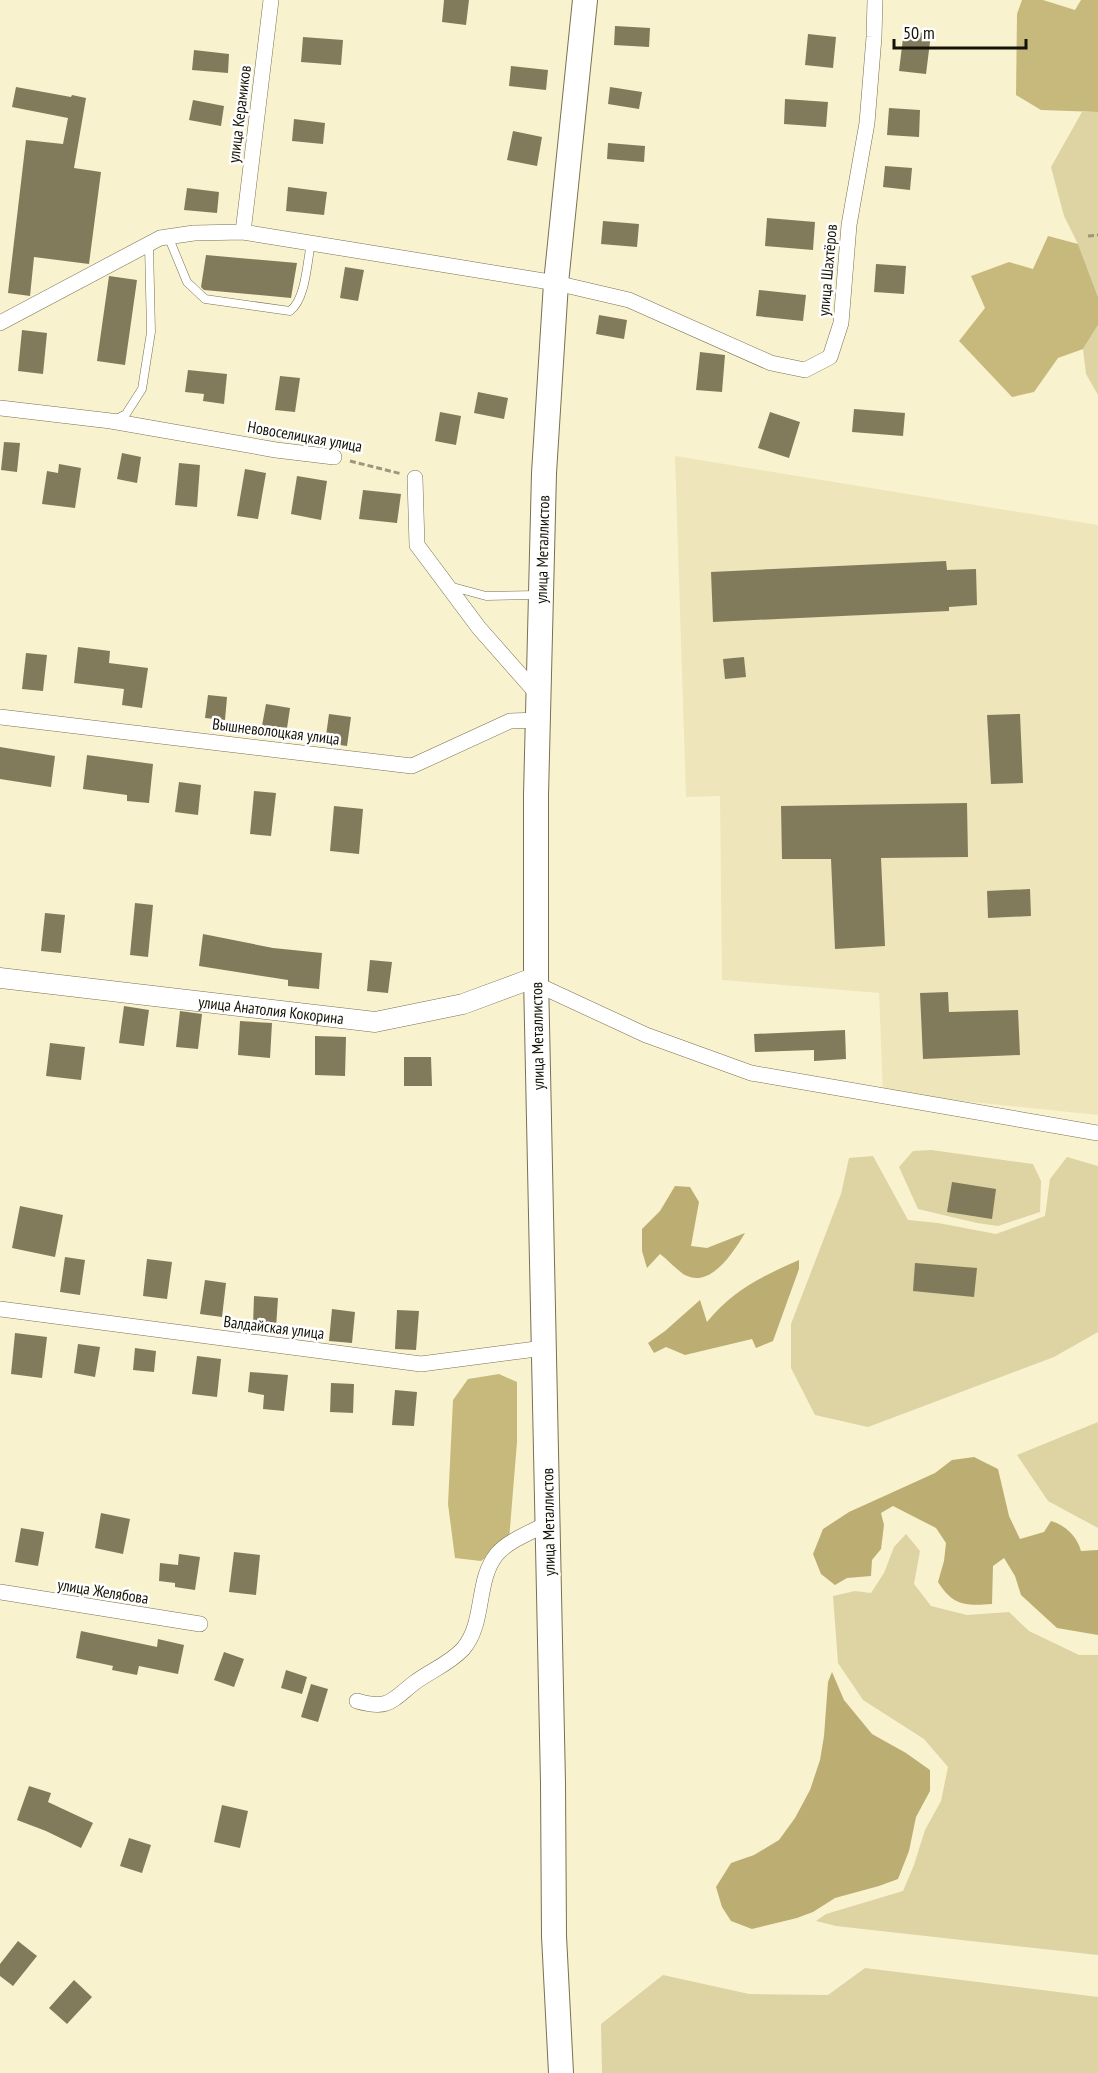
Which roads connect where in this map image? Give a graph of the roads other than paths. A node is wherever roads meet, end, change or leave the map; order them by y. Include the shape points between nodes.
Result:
1 (271, 0) edge
2 (585, 0) edge
3 (875, 0) edge
4 (243, 232) junction
5 (168, 236) junction
6 (149, 243) junction
7 (311, 243) junction
8 (556, 283) junction
9 (0, 323) edge
10 (0, 408) edge
11 (111, 421) junction
12 (334, 457) road end
13 (415, 478) road end
14 (448, 586) junction
15 (541, 595) junction
16 (539, 696) junction
17 (0, 717) edge
18 (538, 720) junction
19 (0, 978) edge
20 (536, 980) junction
21 (1098, 1133) edge
22 (0, 1309) edge
23 (544, 1348) junction
24 (548, 1523) junction
25 (0, 1593) edge
26 (200, 1624) dead end
27 (357, 1701) dead end
28 (561, 2073) edge

1 - 4 street, улица Керамиков
2 - 8 main road, улица Металлистов
3 - 8 street, улица Шахтёров via 867,123 849,225 841,323 830,357 805,370 771,363 629,300
4 - 5 street, улица Шахтёров
4 - 7 street, улица Шахтёров
5 - 6 street, улица Шахтёров
5 - 7 lane via 188,282 205,299 290,311 301,297
6 - 9 street, улица Шахтёров
6 - 11 lane via 151,332 142,389 126,414
7 - 8 street, улица Шахтёров
8 - 15 main road, улица Металлистов
10 - 11 street, Новоселицкая улица
11 - 12 street, Новоселицкая улица
13 - 14 street via 417,545
14 - 15 lane via 486,596
14 - 16 street
15 - 16 main road, улица Металлистов
16 - 18 main road, улица Металлистов
17 - 18 street, Вышневолоцкая улица via 412,766 510,720
18 - 20 main road, улица Металлистов
19 - 20 street, улица Анатолия Кокорина via 375,1022 463,1004
20 - 21 street via 646,1035 751,1073
20 - 23 main road, улица Металлистов
22 - 23 street, Валдайская улица via 421,1364
23 - 24 main road, улица Металлистов
24 - 27 street via 505,1547 490,1565 479,1612 464,1647 450,1661 391,1702 374,1706
24 - 28 main road, улица Металлистов via 554,1936
25 - 26 street, улица Желябова

